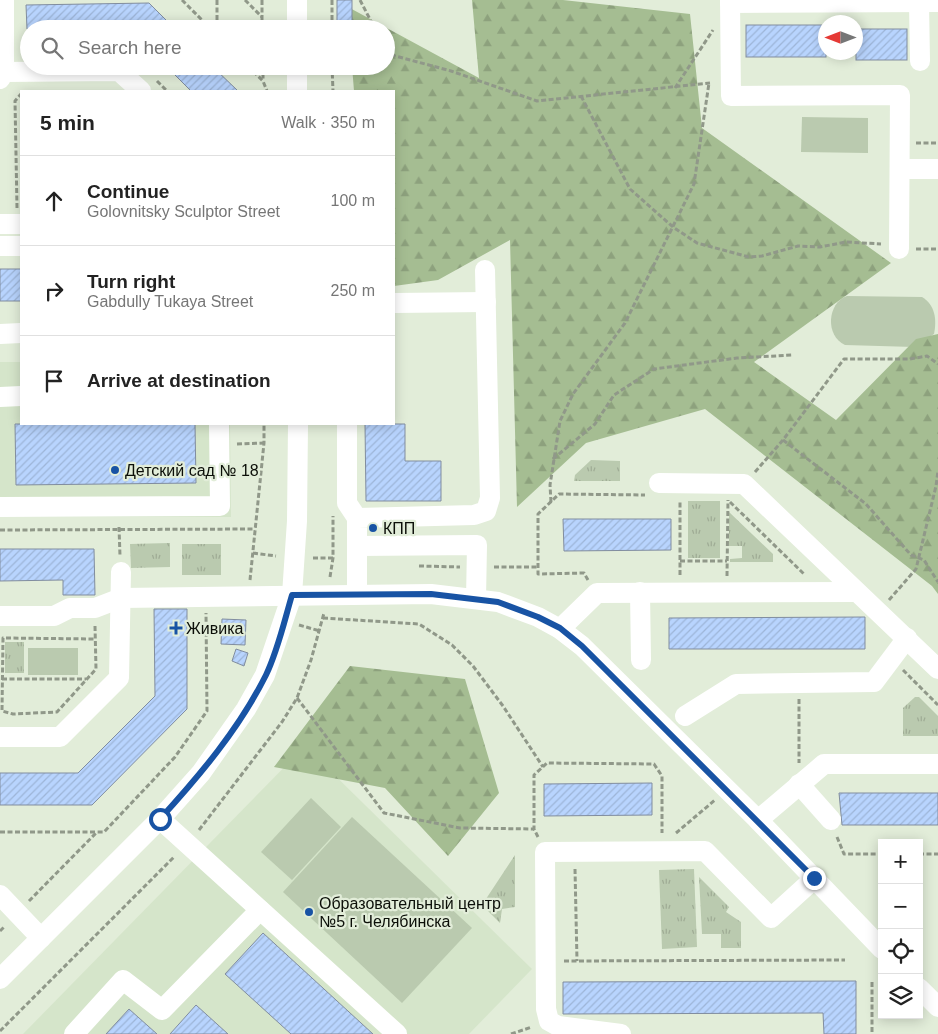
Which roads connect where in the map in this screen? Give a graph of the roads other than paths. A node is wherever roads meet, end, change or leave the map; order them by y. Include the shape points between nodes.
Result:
1 (4, 0) edge
2 (298, 0) edge
3 (730, 2) edge
4 (928, 2) edge
5 (298, 20) edge
6 (920, 61) dead end
7 (25, 75) edge
8 (124, 75) edge
9 (298, 75) edge
10 (2, 76) edge
11 (141, 90) edge
12 (298, 90) edge
13 (900, 169) junction
14 (938, 169) edge
15 (0, 246) edge
16 (20, 246) edge
17 (899, 249) road end
18 (485, 270) dead end
19 (486, 302) junction
20 (395, 303) edge
21 (20, 333) edge
22 (0, 334) edge
23 (20, 396) edge
24 (0, 397) edge
25 (219, 425) edge
26 (298, 425) edge
27 (347, 425) edge
28 (659, 483) road end
29 (0, 507) edge
30 (357, 518) junction
31 (358, 546) junction
32 (121, 572) road end
33 (640, 592) junction
34 (856, 592) junction
35 (357, 593) junction
36 (292, 595) junction
37 (121, 598) junction
38 (476, 599) junction
39 (0, 616) edge
40 (560, 628) junction
41 (907, 638) junction
42 (641, 660) dead end
43 (938, 669) edge
44 (685, 716) dead end
45 (0, 737) edge
46 (938, 764) edge
47 (799, 784) junction
48 (160, 819) junction
49 (758, 820) junction
50 (831, 820) road end
51 (814, 878) junction
52 (0, 895) edge
53 (260, 910) junction
54 (41, 938) junction
55 (878, 945) edge
56 (0, 979) edge
57 (923, 992) edge
58 (938, 1008) edge
59 (74, 1034) edge
60 (397, 1034) edge
61 (621, 1034) edge

1 - 10 street
2 - 5 street
3 - 4 street
3 - 13 street via 731,96 900,95
4 - 6 street
7 - 10 street
8 - 11 street
9 - 12 street
13 - 14 street
13 - 17 street
15 - 16 street
18 - 19 street
19 - 20 street
19 - 30 street via 490,498 486,511 474,515
21 - 22 street
23 - 24 street
25 - 29 street via 220,506
26 - 36 street
27 - 30 street via 347,503
28 - 34 street via 744,484
30 - 31 street
31 - 35 street
31 - 38 street via 477,545
32 - 37 street
33 - 34 street
33 - 40 street via 596,593
33 - 42 street
34 - 41 street
35 - 36 street
35 - 38 street via 431,594
36 - 37 street
36 - 48 street via 273,657 246,709 201,773
37 - 39 street via 95,608 70,608 54,616
37 - 45 street via 119,678 60,737
38 - 40 street via 498,602
40 - 49 street
41 - 43 street
41 - 44 street via 874,682 736,684
46 - 47 street via 824,764
47 - 49 street
47 - 50 street
48 - 53 street
48 - 54 street
49 - 51 street
51 - 55 street
51 - 61 street via 771,918 705,851 662,842 575,852 545,842 546,1009 550,1021 558,1026
52 - 54 street
53 - 59 street via 162,1010 123,980
53 - 60 street
54 - 56 street
57 - 58 street

